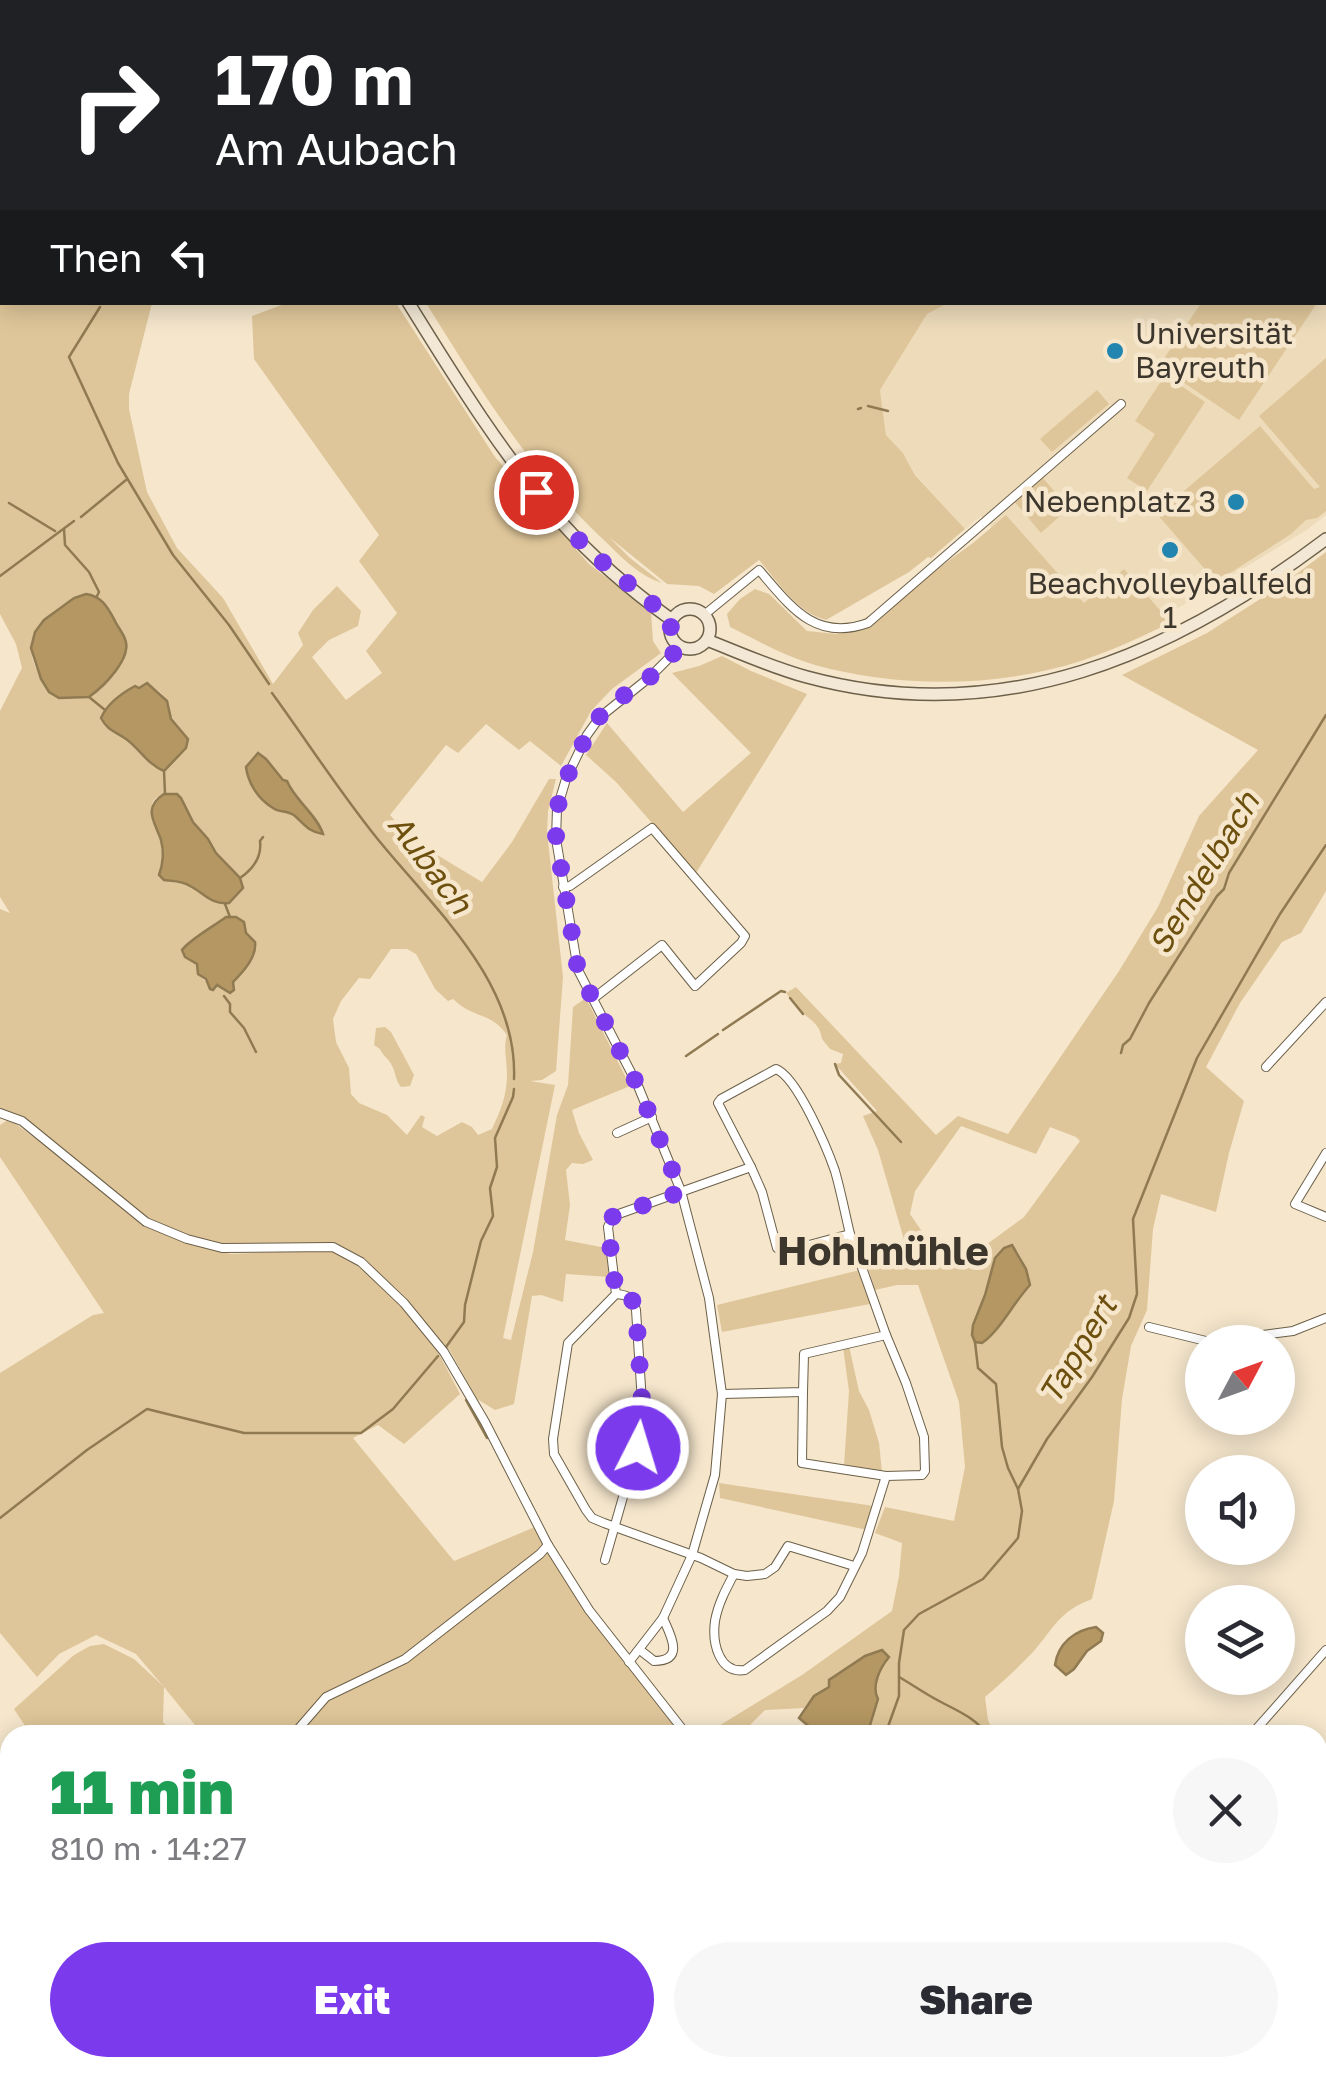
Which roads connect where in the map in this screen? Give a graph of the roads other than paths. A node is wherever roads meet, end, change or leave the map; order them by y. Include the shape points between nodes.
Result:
1 (410, 305) edge
2 (1121, 404) dead end
3 (1326, 539) edge
4 (704, 615) junction
5 (672, 620) junction
6 (707, 640) junction
7 (680, 647) junction
8 (563, 887) junction
9 (594, 998) junction
10 (1326, 1002) edge
11 (1266, 1067) dead end
12 (0, 1113) edge
13 (652, 1117) junction
14 (617, 1134) dead end
15 (1326, 1153) edge
16 (752, 1167) junction
17 (681, 1192) junction
18 (1326, 1217) edge
19 (850, 1234) junction
20 (616, 1294) junction
21 (1326, 1318) edge
22 (1148, 1327) dead end
23 (886, 1335) junction
24 (803, 1392) junction
25 (722, 1394) junction
26 (886, 1476) junction
27 (615, 1527) junction
28 (548, 1545) junction
29 (692, 1555) junction
30 (605, 1560) dead end
31 (854, 1566) junction
32 (734, 1574) junction
33 (662, 1618) junction
34 (640, 1650) junction
35 (1326, 1650) edge
36 (629, 1662) junction
37 (302, 1725) edge
38 (679, 1725) edge
39 (1260, 1725) edge

1 - 5 main road via 536,492 587,549
2 - 4 street via 868,624 849,630 816,624 759,570
3 - 6 main road via 1169,638 1076,675 1024,687 936,694 874,690 774,667
4 - 5 main road via 687,610
4 - 6 main road
5 - 7 main road via 670,632
6 - 7 main road via 692,650
7 - 8 street via 587,735 557,809
8 - 9 street via 578,970
8 - 9 street via 652,828 744,936 695,986 662,945
9 - 13 street
10 - 11 street
12 - 28 street via 22,1121 146,1222 173,1234 222,1248 333,1247 362,1262 444,1352
13 - 14 street
13 - 17 street
15 - 18 street via 1295,1204
16 - 17 street
16 - 19 street via 782,1252
16 - 19 street via 718,1103 776,1069 784,1072 822,1140
17 - 20 street via 609,1221
17 - 25 street via 709,1298
19 - 23 street
20 - 27 street via 627,1295 636,1310 642,1402 638,1448
20 - 27 street via 568,1343 552,1439 586,1510
21 - 22 street via 1293,1331 1210,1342
23 - 24 street via 804,1354
23 - 26 street via 924,1437 925,1472
24 - 25 street
24 - 26 street via 802,1463
25 - 29 street via 715,1475
26 - 31 street
27 - 29 street
27 - 30 street
28 - 36 street
28 - 37 street via 405,1659 326,1697
29 - 32 street
29 - 33 street
31 - 32 street via 788,1546 765,1574
31 - 32 street via 827,1611 746,1670 735,1671 722,1660 715,1636 722,1595
33 - 34 street
33 - 34 street via 674,1642 670,1656 654,1661
34 - 36 street
35 - 39 street
36 - 38 street

